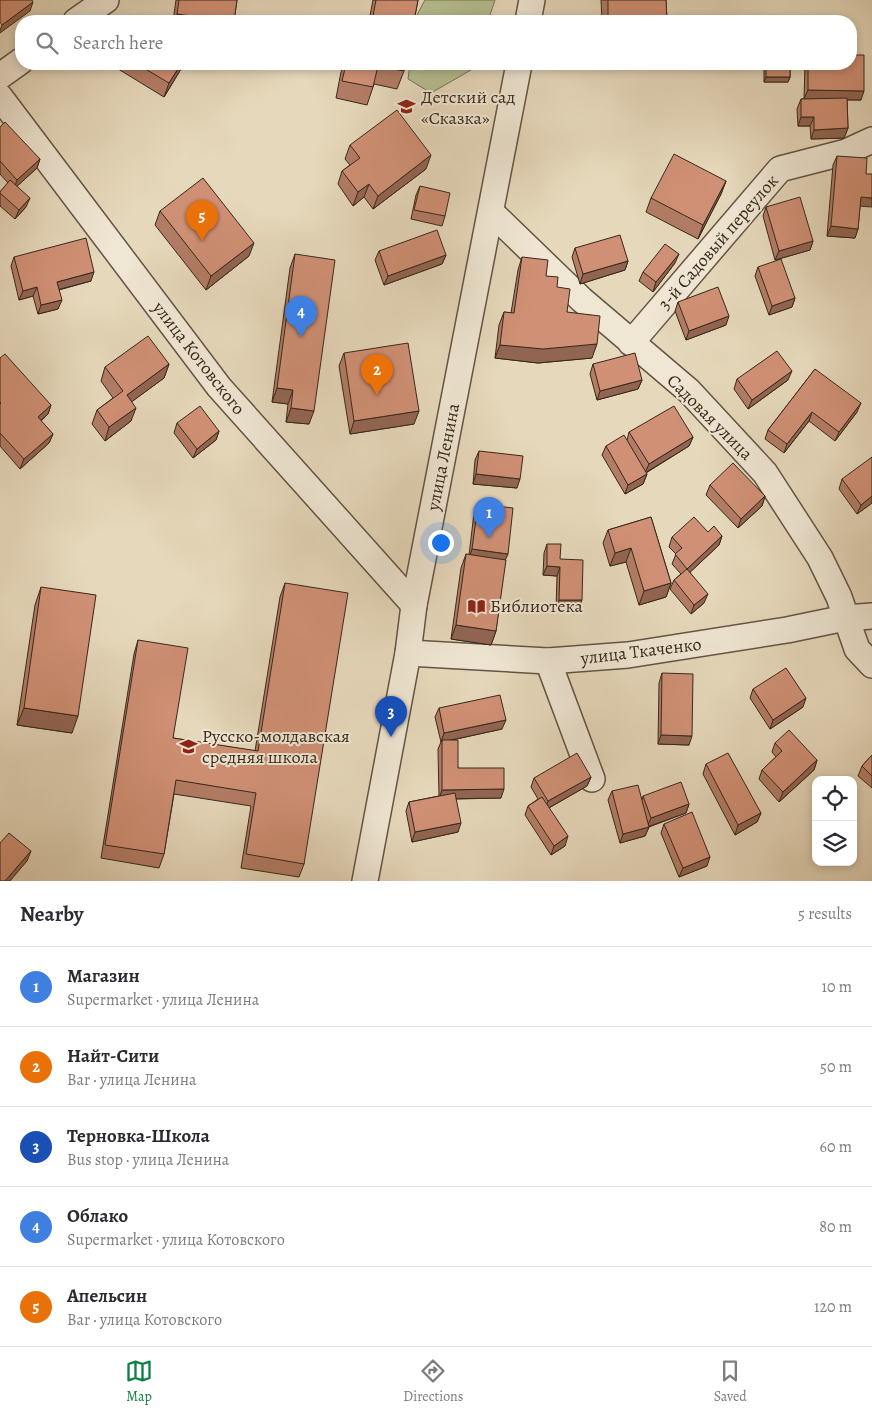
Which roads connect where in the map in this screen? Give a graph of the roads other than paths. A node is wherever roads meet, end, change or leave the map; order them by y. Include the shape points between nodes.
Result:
1 (106, 0) edge
2 (532, 0) edge
3 (85, 15) edge
4 (529, 15) edge
5 (15, 65) edge
6 (519, 70) edge
7 (0, 76) edge
8 (0, 97) edge
9 (872, 140) edge
10 (491, 212) junction
11 (631, 343) junction
12 (414, 605) junction
13 (872, 616) edge
14 (845, 618) junction
15 (408, 653) junction
16 (548, 661) junction
17 (872, 665) edge
18 (592, 779) edge
19 (365, 881) edge

1 - 3 street
2 - 4 street
5 - 7 street
6 - 10 street, улица Ленина
8 - 12 street, улица Котовского via 219,388
9 - 11 street, 3-й Садовый переулок via 846,152 780,169
10 - 11 street, Садовая улица
10 - 12 street, улица Ленина
11 - 14 street, Садовая улица via 689,391 765,473 820,558 839,597
12 - 15 street, улица Ленина
13 - 14 street, улица Ткаченко
14 - 16 street, улица Ткаченко via 628,655
14 - 17 street, Садовая улица via 857,649
15 - 16 street, улица Ткаченко
15 - 19 street, улица Ленина
16 - 18 street

